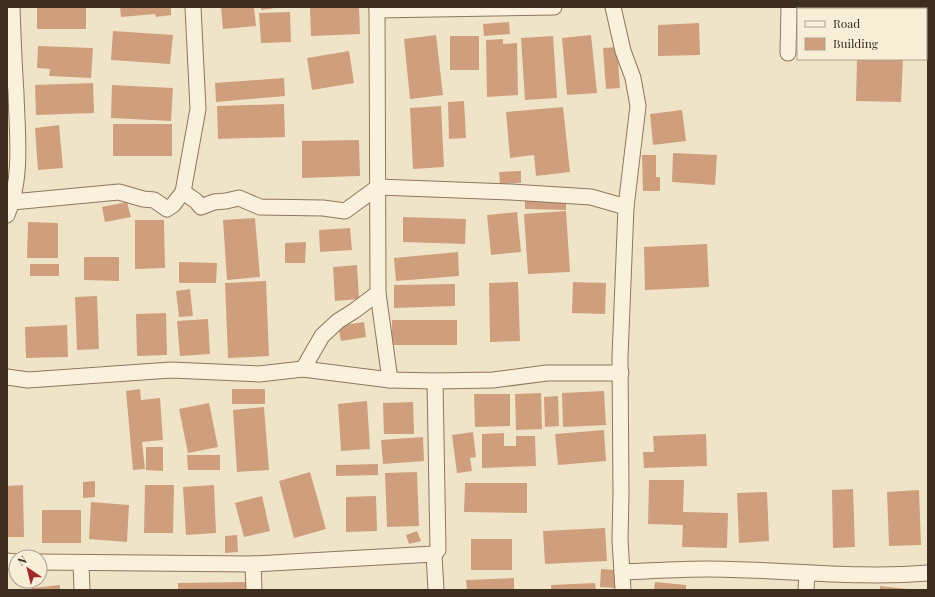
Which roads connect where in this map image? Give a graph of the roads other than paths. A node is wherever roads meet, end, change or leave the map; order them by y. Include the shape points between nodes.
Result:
1 (12, 7) edge
2 (193, 7) edge
3 (554, 7) edge
4 (613, 7) edge
5 (789, 7) edge
6 (377, 9) edge
7 (788, 53) dead end
8 (378, 187) junction
9 (183, 192) junction
10 (626, 207) junction
11 (10, 209) edge
12 (378, 293) junction
13 (304, 369) junction
14 (621, 373) junction
15 (7, 376) edge
16 (390, 380) junction
17 (435, 381) junction
18 (434, 554) junction
19 (48, 562) edge
20 (81, 563) junction
21 (253, 564) junction
22 (622, 572) junction
23 (808, 573) junction
24 (928, 573) edge
25 (82, 590) edge
26 (254, 590) edge
27 (436, 590) edge
28 (623, 590) edge
29 (806, 590) edge

1 - 11 street via 18,134 17,177
2 - 9 street via 198,109
3 - 6 street
4 - 10 street via 623,51 633,78 638,106
5 - 7 street
6 - 8 street
8 - 9 street via 345,211 260,207 239,198 201,207
8 - 10 street via 591,197
8 - 12 street
9 - 11 street via 167,209 154,200 119,192
10 - 14 street
12 - 13 street via 338,321 322,336
12 - 16 street
13 - 15 street via 259,374 171,370 28,380
13 - 16 street
14 - 17 street via 547,373 493,380
14 - 22 street
16 - 17 street
17 - 18 street via 438,550
18 - 21 street
18 - 27 street
19 - 20 street
20 - 21 street
20 - 25 street
21 - 26 street
22 - 23 street via 707,569
22 - 28 street
23 - 24 street
23 - 29 street

